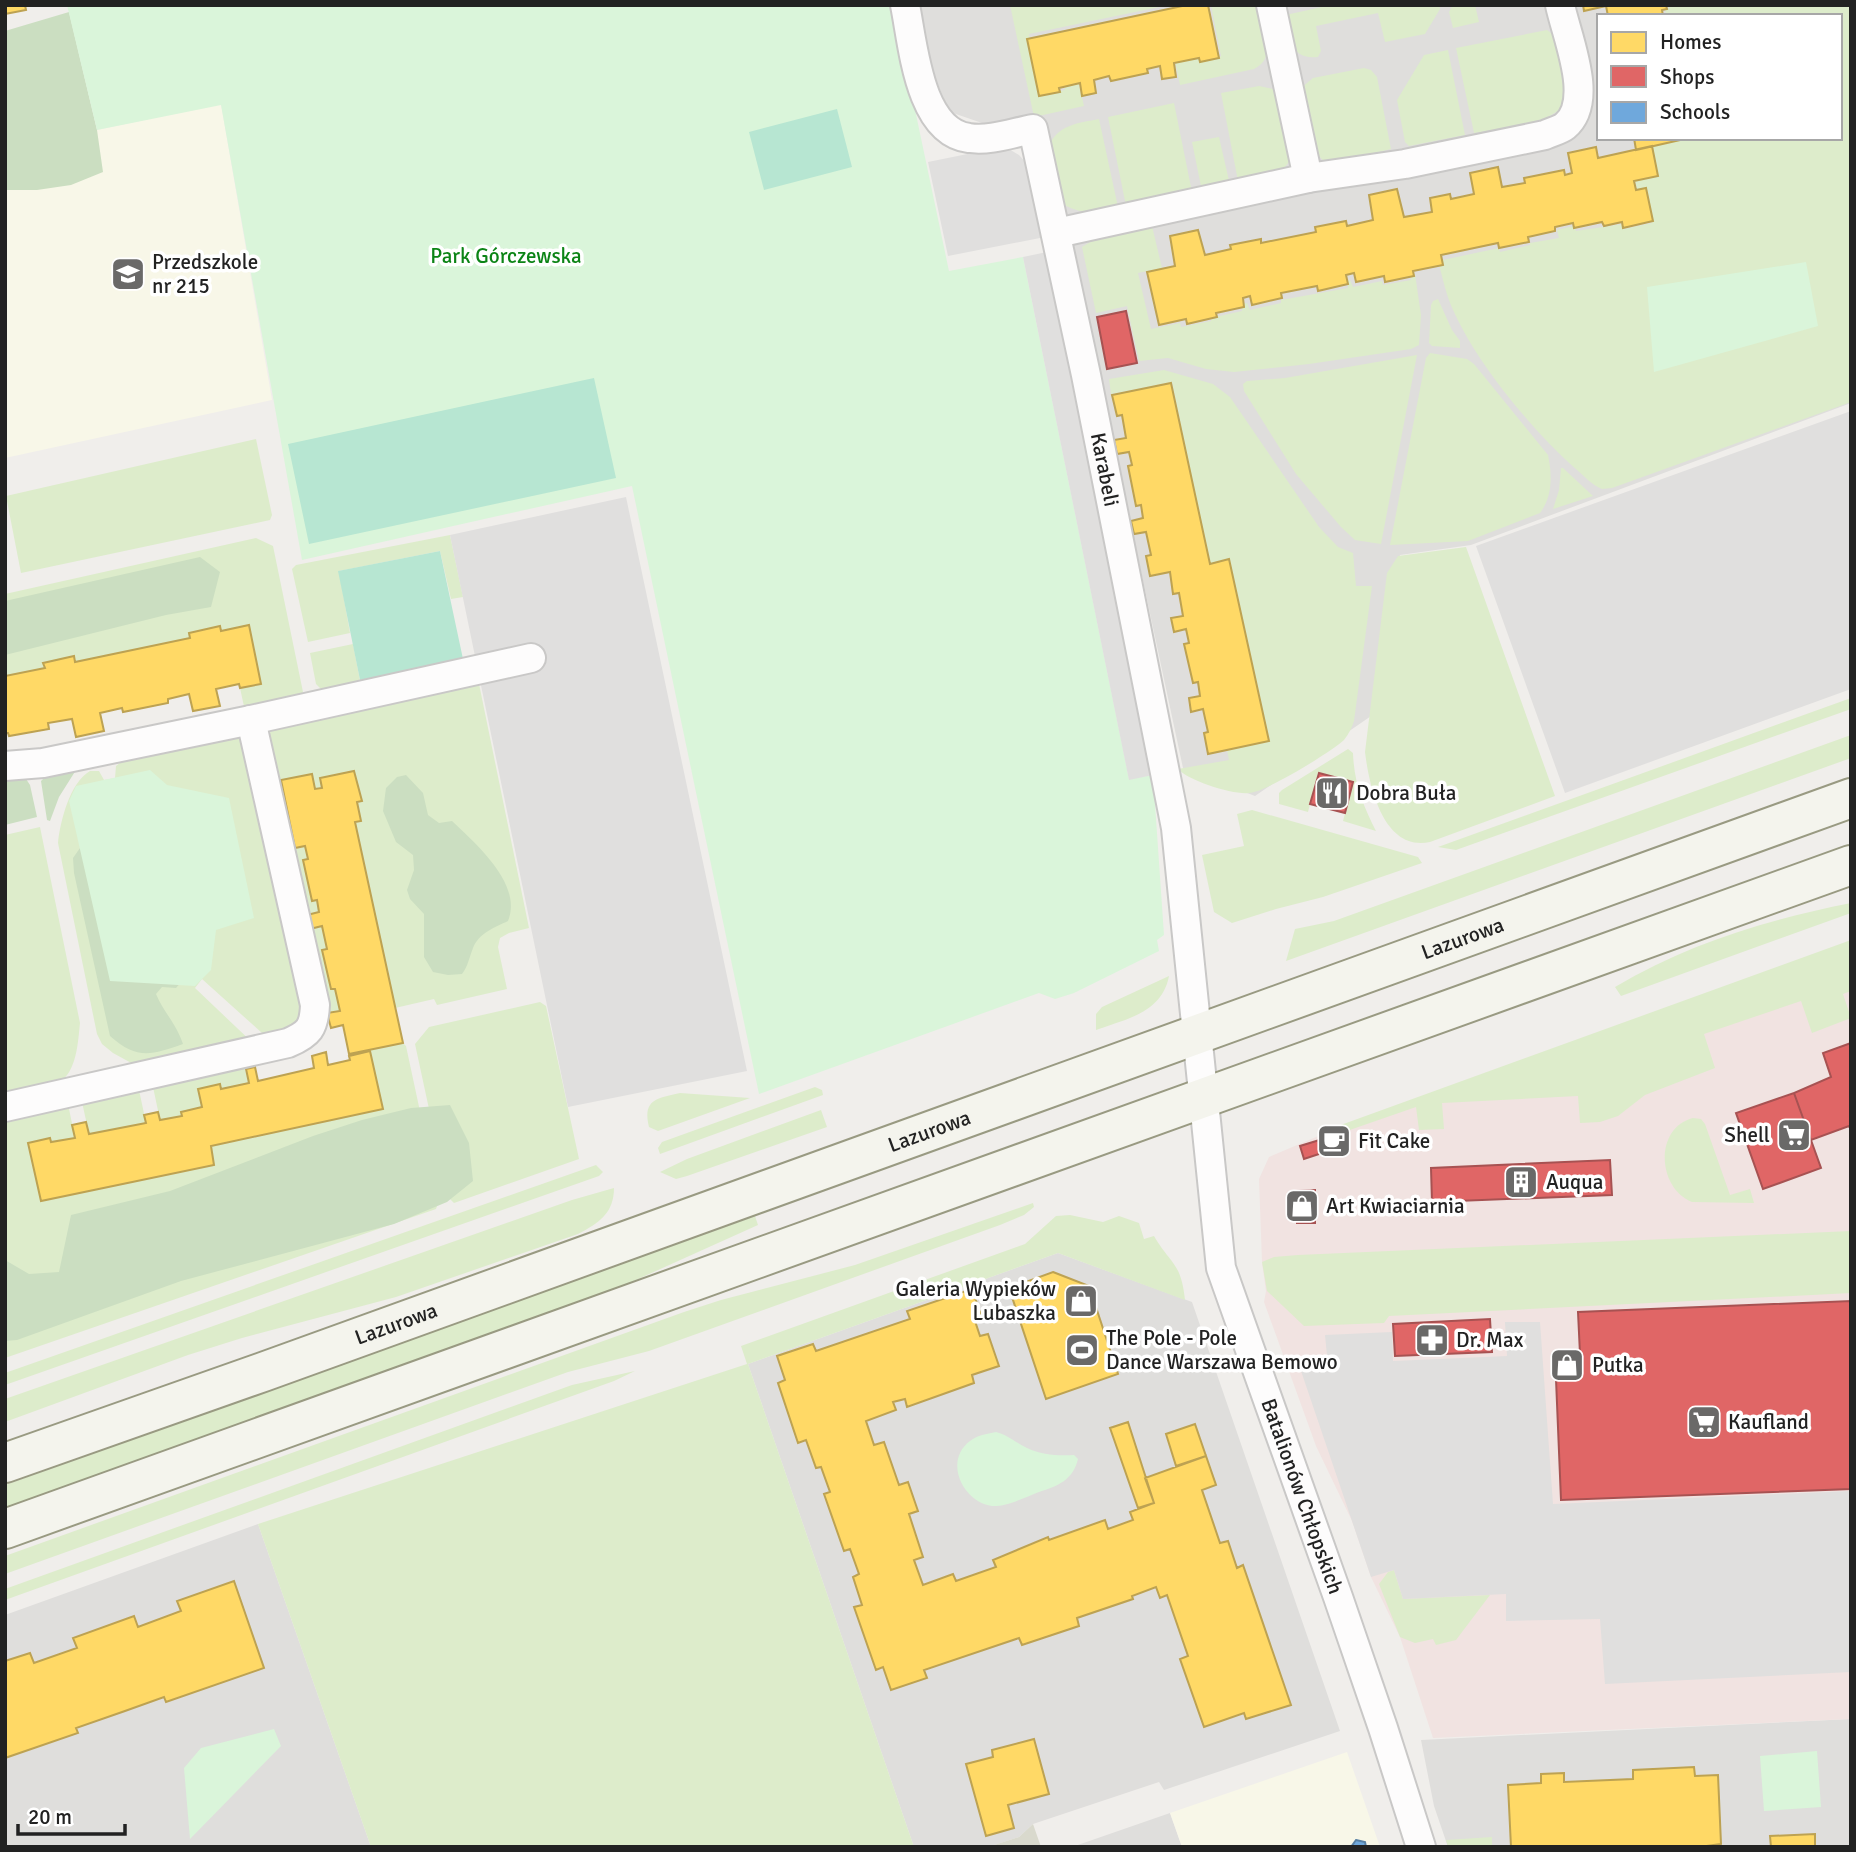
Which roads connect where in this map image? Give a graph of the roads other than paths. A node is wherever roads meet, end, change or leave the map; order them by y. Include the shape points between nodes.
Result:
1 (905, 5) edge
2 (1271, 5) edge
3 (1560, 5) edge
4 (1308, 178) junction
5 (1057, 233) junction
6 (531, 658) dead end
7 (251, 720) junction
8 (5, 766) edge
9 (1851, 798) edge
10 (1851, 866) edge
11 (1195, 1034) junction
12 (1202, 1099) junction
13 (5, 1107) edge
14 (5, 1463) edge
15 (5, 1529) edge
16 (1420, 1847) edge

1 - 5 street, Karabeli via 924,97 946,128 966,138 1032,129
2 - 4 street
3 - 4 street via 1579,99 1564,128 1405,164
4 - 5 street
5 - 11 street, Karabeli via 1176,828
6 - 7 street
7 - 8 street via 43,763
7 - 13 street via 315,1006 305,1036
9 - 11 main road, Lazurowa
10 - 12 main road
11 - 12 street, Karabeli
11 - 14 main road, Lazurowa
12 - 15 main road
12 - 16 street, Batalionów Chłopskich via 1221,1268 1338,1597

